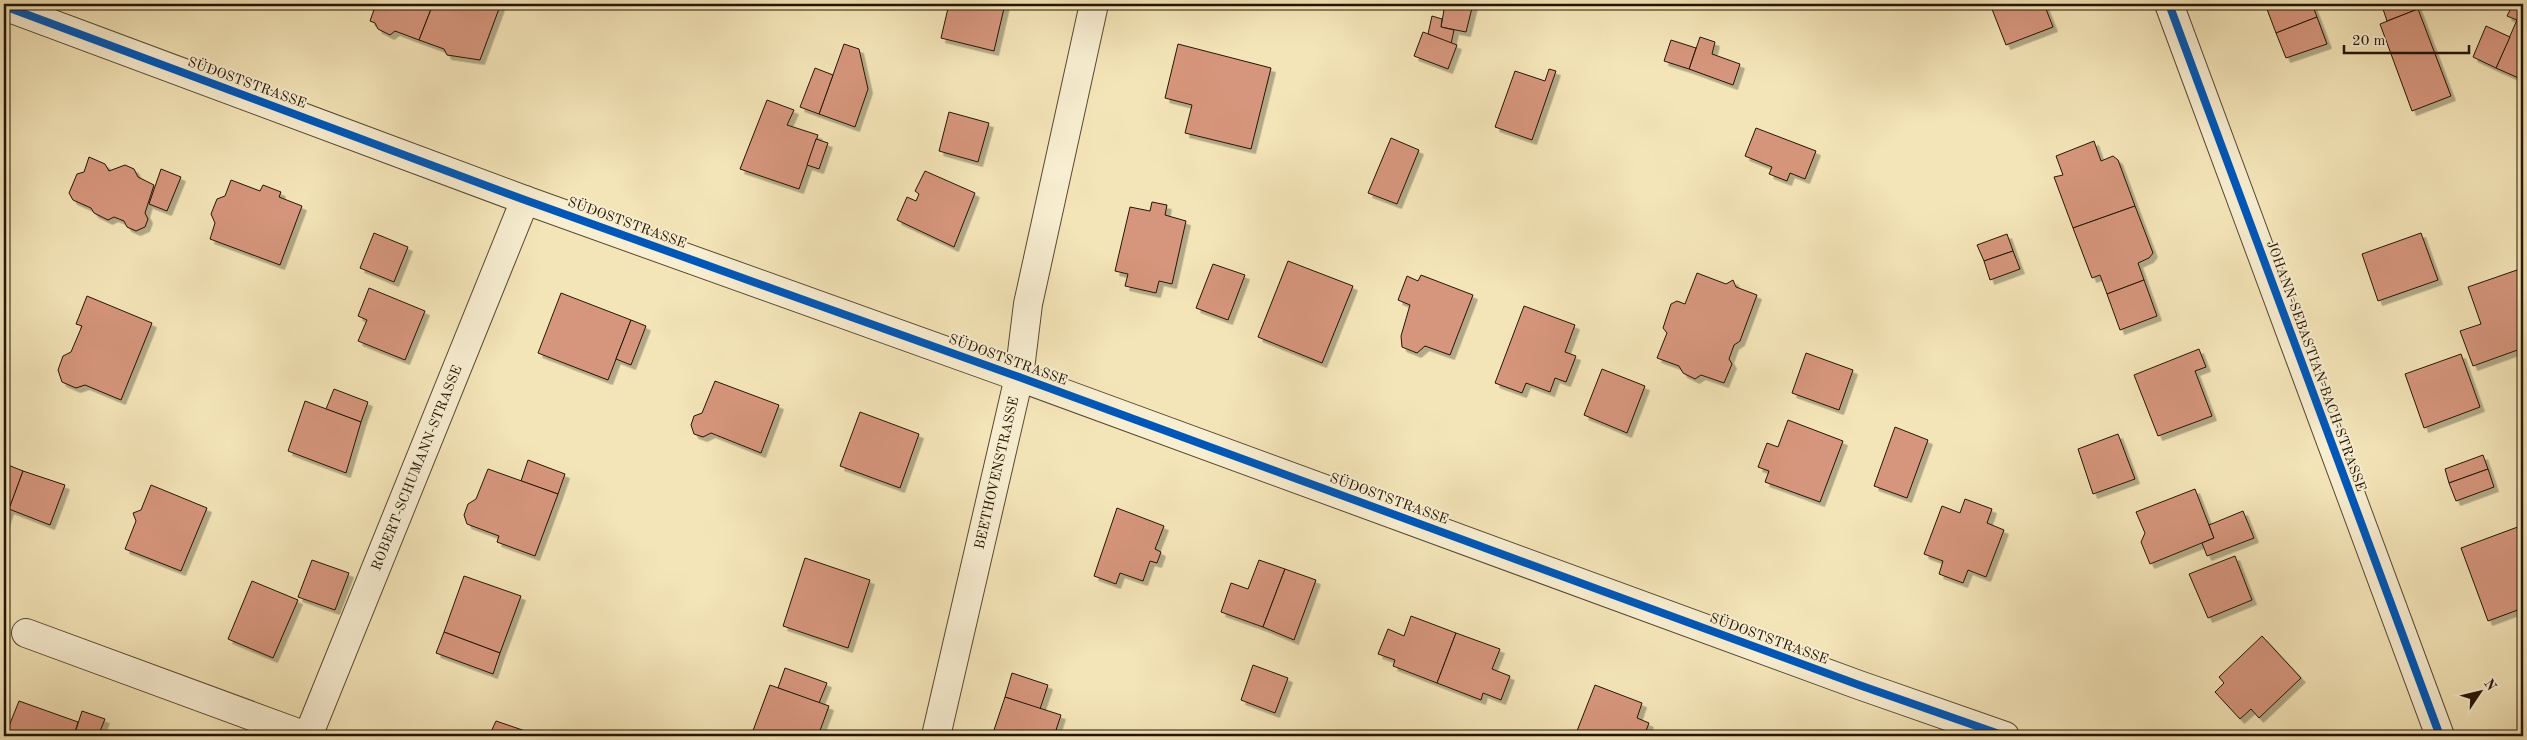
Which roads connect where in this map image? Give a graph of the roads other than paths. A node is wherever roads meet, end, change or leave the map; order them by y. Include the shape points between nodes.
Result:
1 (1094, 4) edge
2 (2169, 4) edge
3 (4, 6) edge
4 (44, 12) edge
5 (525, 200) junction
6 (1019, 376) junction
7 (26, 634) dead end
8 (307, 736) edge
9 (936, 736) edge
10 (2005, 736) edge
11 (2440, 736) edge

1 - 6 street, BEETHOVENSTRASSE via 1028,304
2 - 11 street, JOHANN-SEBASTIAN-BACH-STRASSE
3 - 4 street, SÜDOSTSTRASSE
4 - 5 street, SÜDOSTSTRASSE
5 - 6 street, SÜDOSTSTRASSE
5 - 8 street, ROBERT-SCHUMANN-STRASSE
6 - 9 street, BEETHOVENSTRASSE
6 - 10 street, SÜDOSTSTRASSE
7 - 8 street, ROBERT-SCHUMANN-STRASSE

